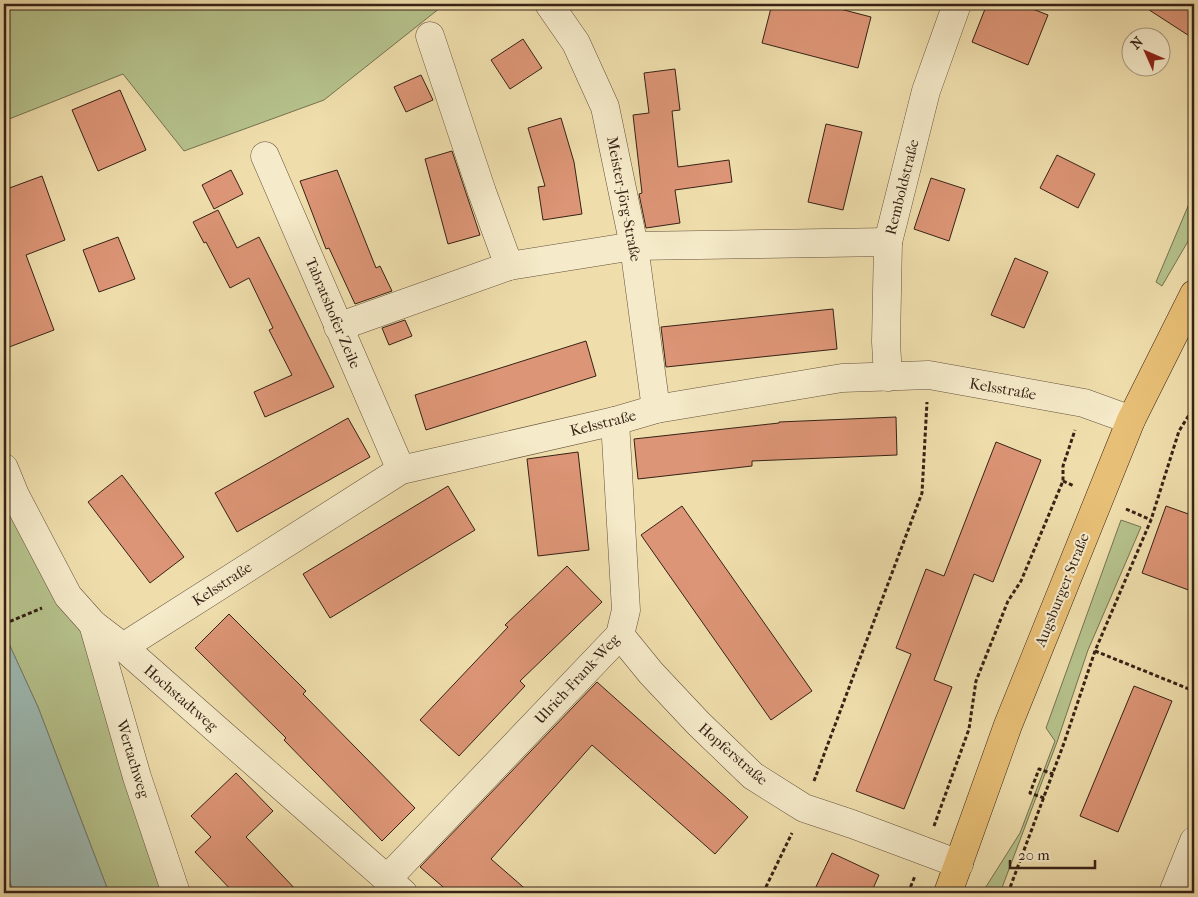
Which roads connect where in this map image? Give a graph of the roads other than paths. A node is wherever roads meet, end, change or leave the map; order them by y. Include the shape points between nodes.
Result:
1 (549, 4) edge
2 (957, 4) edge
3 (430, 36) dead end
4 (264, 156) dead end
5 (888, 242) junction
6 (634, 246) junction
7 (509, 266) junction
8 (1194, 296) edge
9 (338, 327) junction
10 (888, 377) junction
11 (656, 410) junction
12 (1131, 420) junction
13 (615, 421) junction
14 (4, 468) edge
15 (401, 470) junction
16 (94, 624) junction
17 (620, 635) junction
18 (123, 647) junction
19 (1194, 841) edge
20 (959, 864) junction
21 (395, 886) edge
22 (176, 893) edge
23 (948, 893) edge
24 (1174, 893) edge

1 - 6 street, Meister-Jörg-Straße via 576,43 605,107
2 - 5 street, Remboldstraße via 926,91
3 - 7 street
4 - 9 street, Tabratshofer Zeile
5 - 6 street
5 - 10 street, Remboldstraße
6 - 7 street
6 - 11 street, Meister-Jörg-Straße
7 - 9 street
8 - 12 main road, Augsburger Straße
9 - 15 street, Tabratshofer Zeile
10 - 11 street, Kelsstraße via 842,378
10 - 12 street, Kelsstraße via 928,376 1084,403
11 - 13 street, Kelsstraße
12 - 20 main road, Augsburger Straße via 1008,724
13 - 15 street, Kelsstraße
13 - 17 street, Ulrich-Frank-Weg via 626,610
14 - 16 street, Hochstadtweg via 68,596
15 - 18 street, Kelsstraße
16 - 18 street, Hochstadtweg
16 - 22 street, Wertachweg via 137,777
17 - 20 street, Hopferstraße via 650,673 753,776 804,808
17 - 21 street, Ulrich-Frank-Weg
18 - 21 street, Hochstadtweg
19 - 24 street
20 - 23 main road, Augsburger Straße

